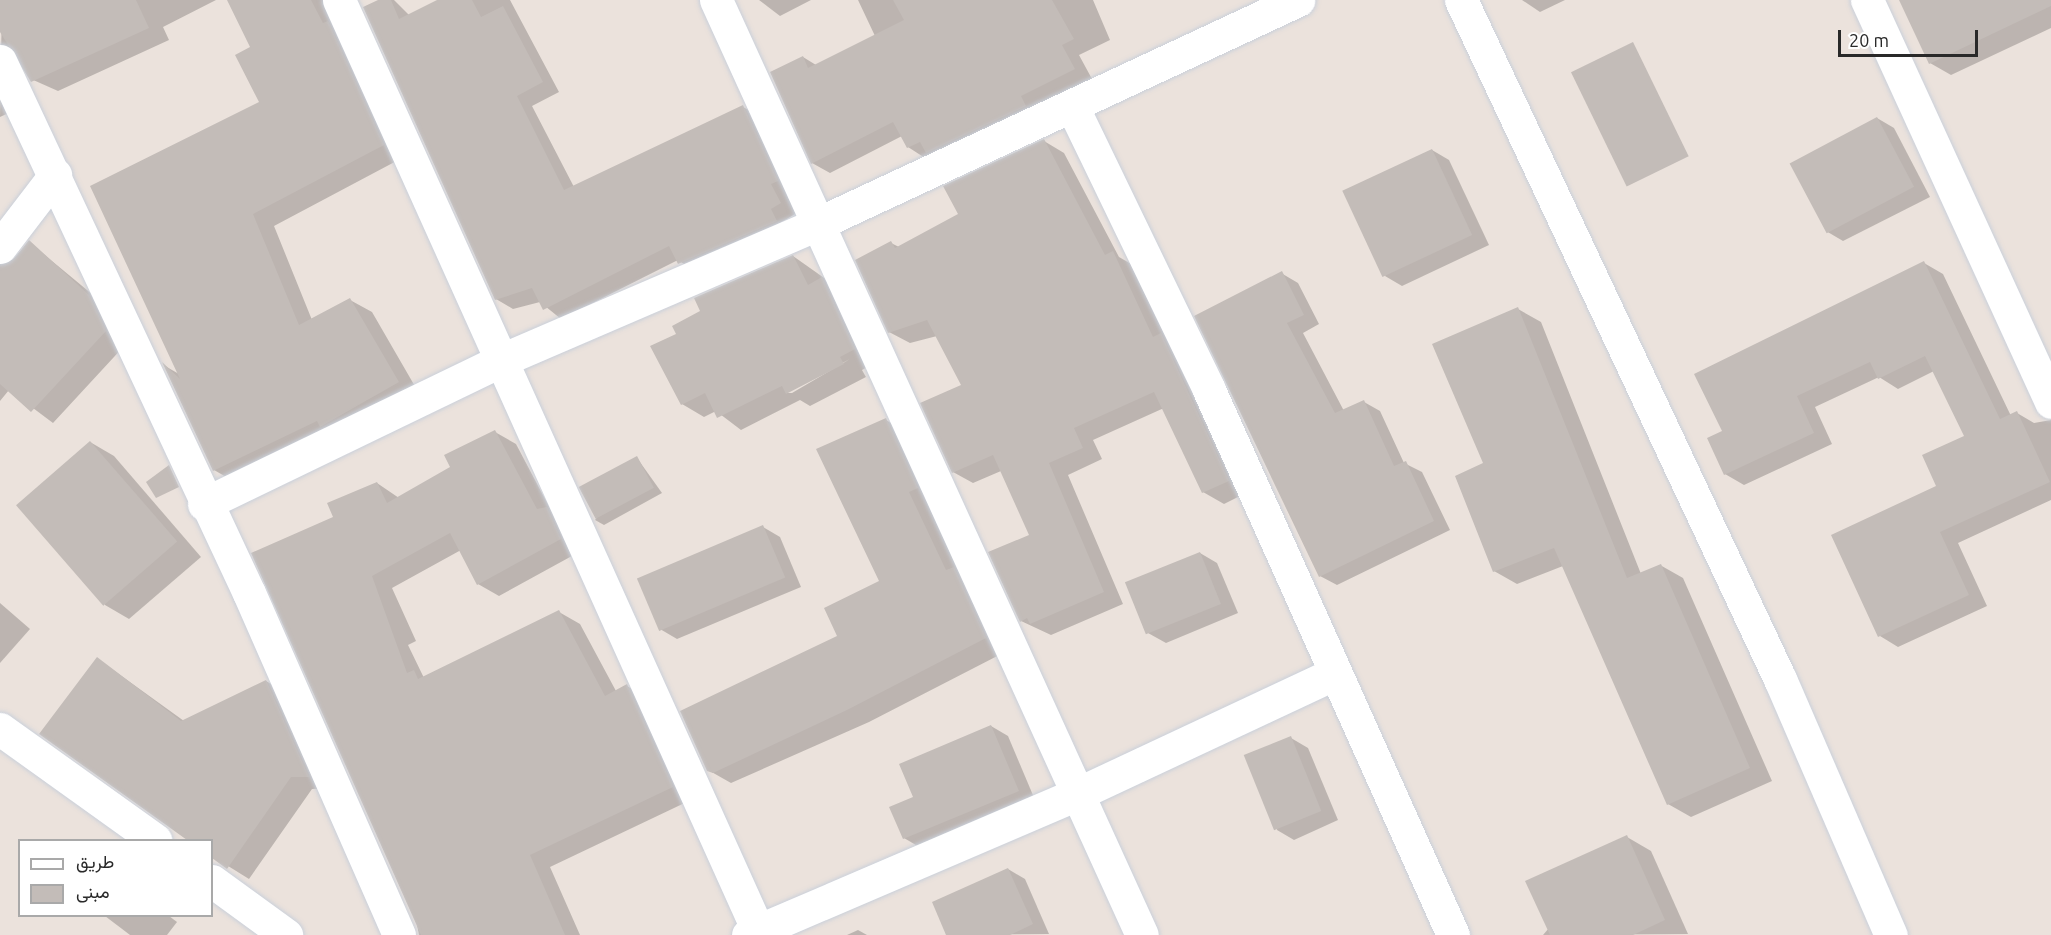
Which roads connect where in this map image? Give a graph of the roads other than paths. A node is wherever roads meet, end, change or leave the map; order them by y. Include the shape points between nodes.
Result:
1 (339, 0) edge
2 (716, 0) edge
3 (1298, 0) edge
4 (1461, 0) edge
5 (1868, 0) edge
6 (0, 61) edge
7 (1072, 106) junction
8 (55, 175) junction
9 (817, 224) junction
10 (0, 247) edge
11 (2041, 351) edge
12 (504, 359) junction
13 (2051, 402) edge
14 (204, 504) junction
15 (1333, 674) junction
16 (0, 729) edge
17 (1077, 794) junction
18 (154, 839) edge
19 (213, 882) edge
20 (756, 933) edge
21 (286, 935) edge
22 (399, 935) edge
23 (1142, 935) edge
24 (1453, 935) edge
25 (1891, 935) edge

1 - 12 street
2 - 9 street
3 - 7 street
4 - 25 street via 1780,679
5 - 11 street
6 - 8 street
7 - 9 street
7 - 15 street via 1209,390
8 - 10 street
8 - 14 street
9 - 12 street
9 - 17 street via 996,604
11 - 13 street
12 - 14 street
12 - 20 street
14 - 22 street via 249,593
15 - 17 street
15 - 24 street
16 - 18 street
17 - 20 street
17 - 23 street
19 - 21 street

